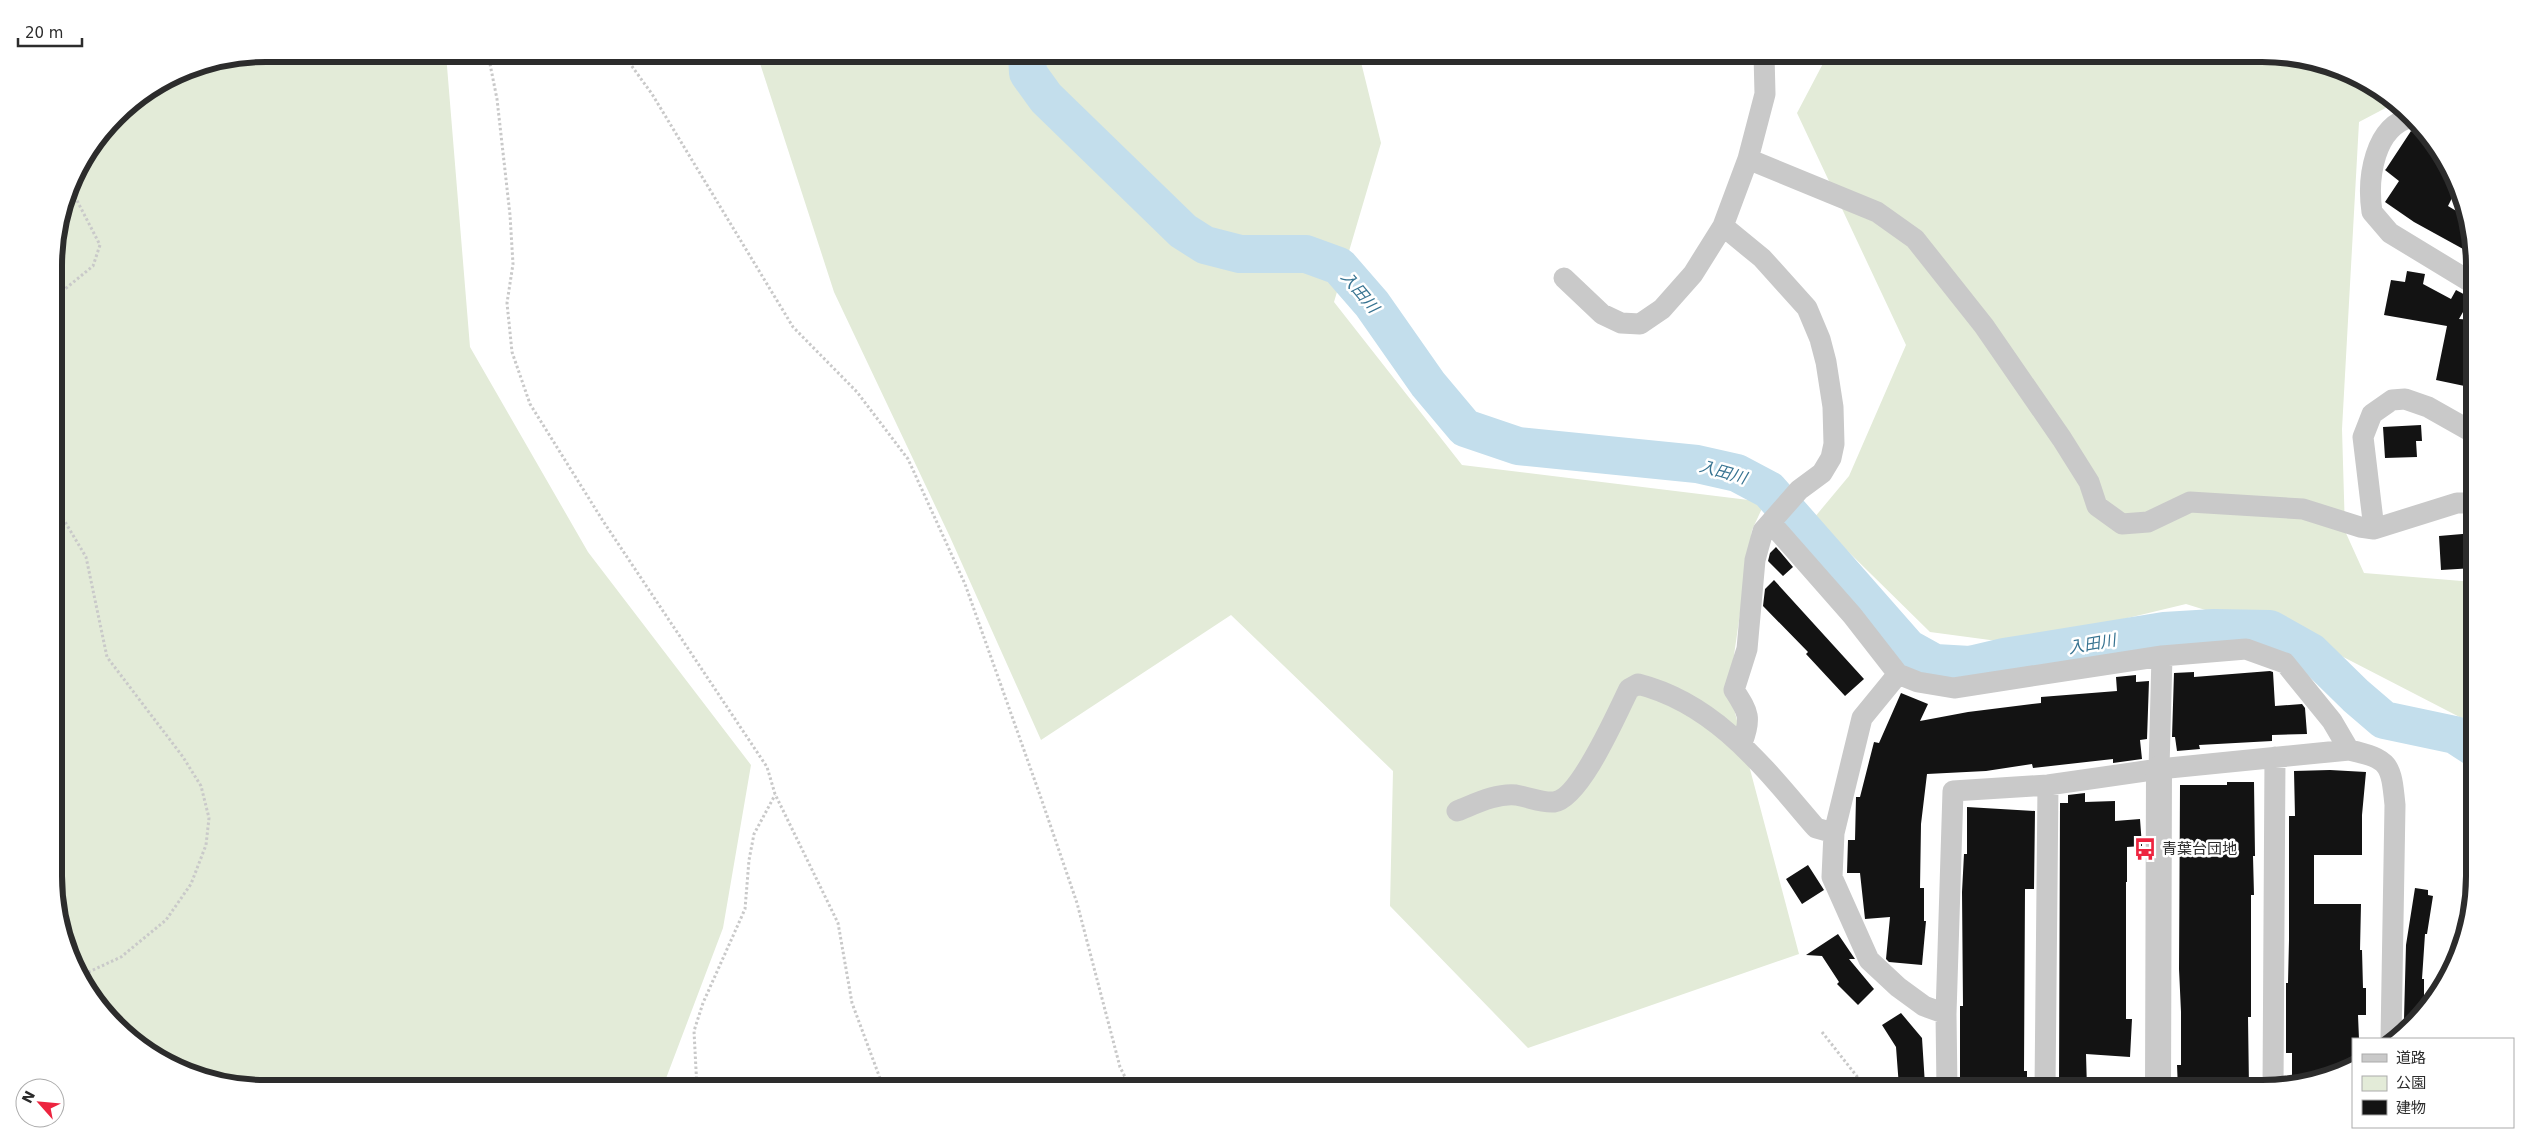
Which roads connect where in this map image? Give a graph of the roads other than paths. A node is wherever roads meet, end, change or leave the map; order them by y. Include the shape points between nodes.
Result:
1 (1764, 62) edge
2 (2405, 120) edge
3 (1748, 159) junction
4 (1722, 226) junction
5 (1564, 278) dead end
6 (2467, 280) edge
7 (2467, 429) edge
8 (2467, 504) edge
9 (1772, 522) junction
10 (2374, 529) junction
11 (2162, 656) junction
12 (1898, 674) junction
13 (1742, 743) junction
14 (2350, 750) junction
15 (2275, 757) junction
16 (2159, 769) junction
17 (2048, 785) junction
18 (1457, 811) dead end
19 (1834, 833) junction
20 (1946, 1014) junction
21 (2391, 1035) edge
22 (1947, 1080) edge
23 (2045, 1080) edge
24 (2158, 1080) edge
25 (2273, 1080) edge

1 - 3 street via 1765,94
2 - 6 street via 2393,125 2383,135 2376,157 2372,212 2390,232
3 - 4 street
3 - 10 street via 1878,212 1915,239 1984,326 2062,439 2089,482 2097,506 2122,524 2148,522 2190,502 2303,509
4 - 5 street via 1693,274 1662,309 1640,324 1621,323 1602,314
4 - 9 street via 1762,258 1806,308 1826,362 1834,444 1830,458 1822,473 1799,490
7 - 10 street via 2428,407 2405,399 2392,400 2372,414 2364,437
8 - 10 street via 2457,504
9 - 12 street
9 - 13 street via 1764,530 1755,560 1747,649 1734,690 1747,711 1749,724
11 - 12 street via 1954,688 1918,682
11 - 14 street via 2246,649 2285,662 2332,721
11 - 16 street
12 - 19 street via 1862,718
13 - 18 street via 1714,721 1658,689 1638,684 1629,689 1581,781 1569,794 1555,802 1514,795 1488,798
13 - 19 street via 1816,828
14 - 15 street
14 - 21 street via 2384,761 2392,778 2395,805
15 - 16 street
15 - 25 street
16 - 17 street
16 - 24 street
17 - 20 street via 1952,791
17 - 23 street
19 - 20 street via 1832,877 1869,960 1924,1006
20 - 22 street

